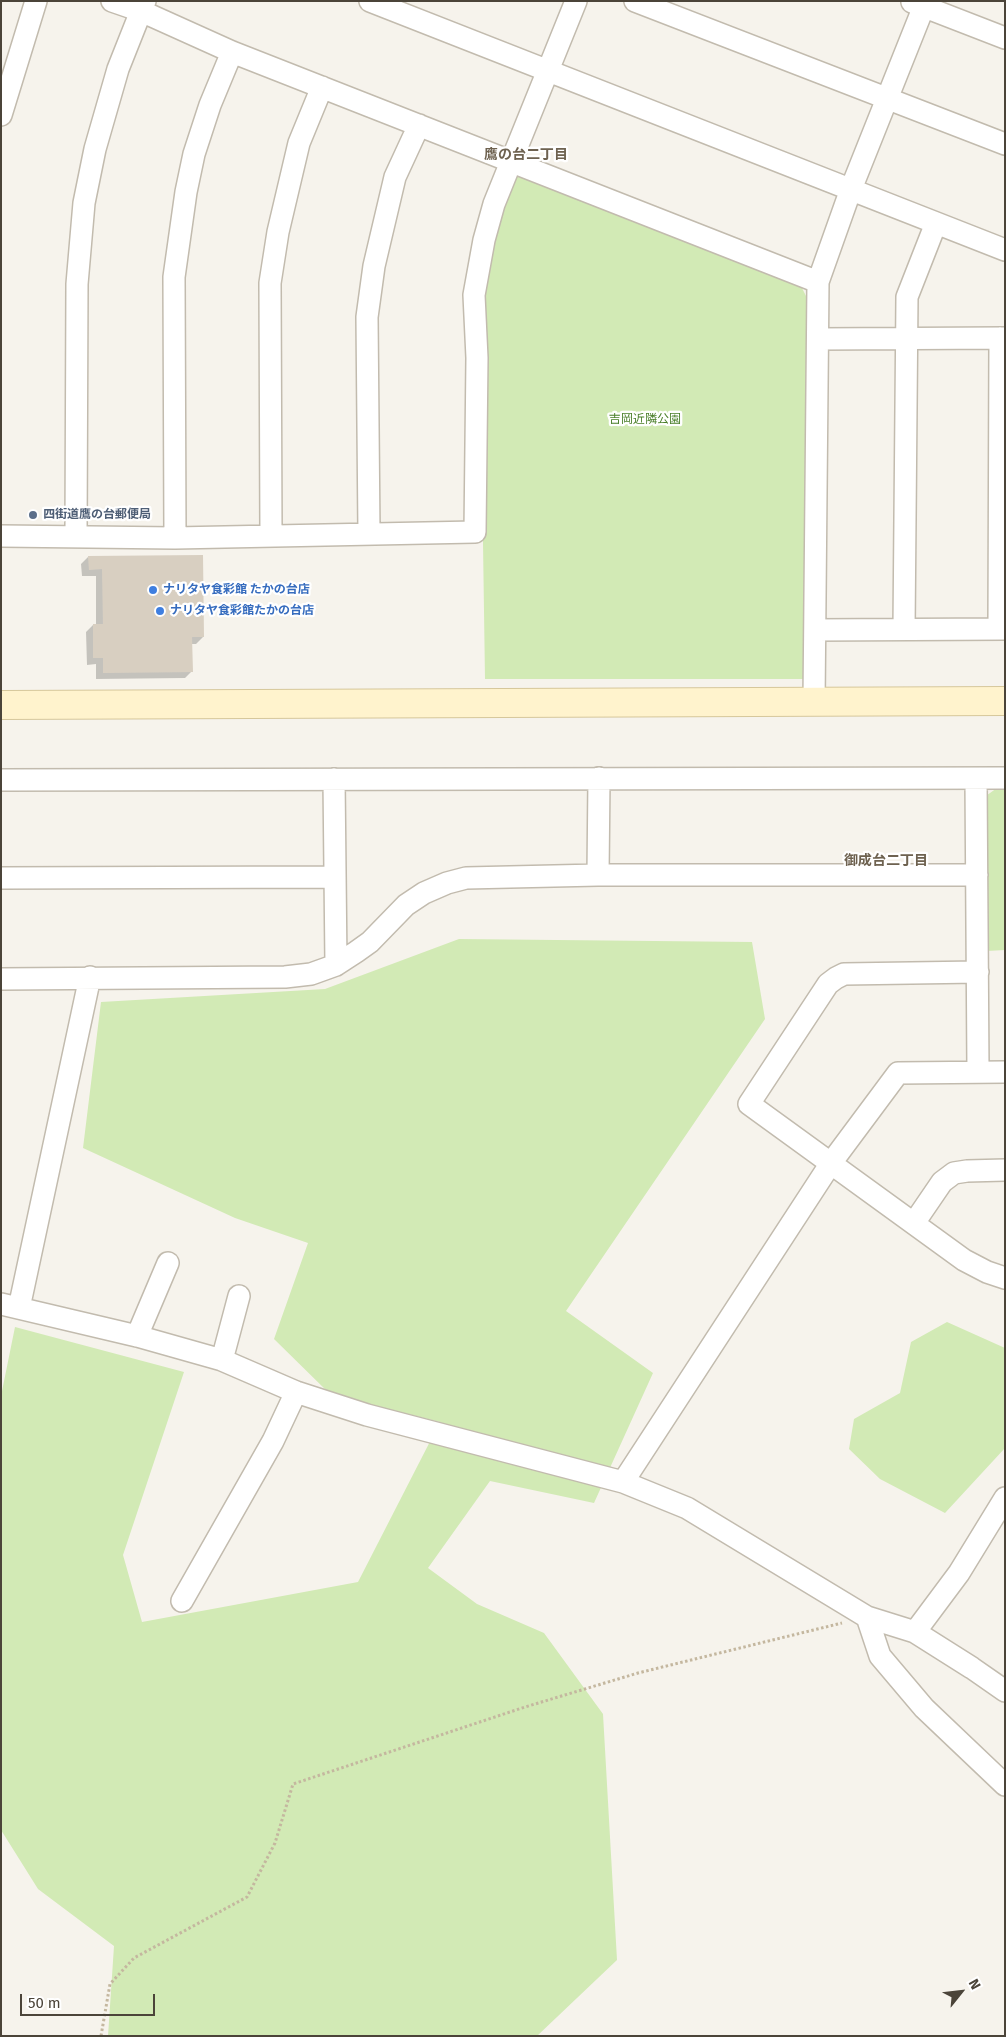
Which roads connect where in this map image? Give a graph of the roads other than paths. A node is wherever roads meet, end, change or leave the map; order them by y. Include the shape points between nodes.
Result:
1 (36, 1) edge
2 (112, 1) edge
3 (370, 1) edge
4 (576, 1) edge
5 (635, 1) edge
6 (920, 3) edge
7 (143, 6) edge
8 (1005, 38) edge
9 (232, 52) junction
10 (548, 71) junction
11 (322, 87) junction
12 (887, 99) junction
13 (1, 114) edge
14 (420, 125) junction
15 (1005, 144) edge
16 (513, 162) junction
17 (851, 189) junction
18 (936, 223) junction
19 (1005, 250) edge
20 (818, 282) junction
21 (1002, 338) edge
22 (818, 339) junction
23 (906, 339) junction
24 (369, 534) junction
25 (1, 536) edge
26 (76, 536) junction
27 (271, 536) junction
28 (175, 538) junction
29 (904, 629) junction
30 (1002, 629) edge
31 (815, 630) junction
32 (814, 702) junction
33 (1005, 702) edge
34 (1, 705) edge
35 (599, 778) junction
36 (1005, 778) edge
37 (334, 779) junction
38 (976, 779) junction
39 (1, 780) edge
40 (598, 875) junction
41 (977, 876) junction
42 (335, 877) junction
43 (1, 878) edge
44 (336, 965) junction
45 (978, 972) junction
46 (90, 977) junction
47 (1, 978) edge
48 (978, 1071) junction
49 (1005, 1072) edge
50 (831, 1163) junction
51 (1005, 1170) edge
52 (914, 1222) junction
53 (168, 1263) dead end
54 (1005, 1278) edge
55 (240, 1296) dead end
56 (10, 1306) edge
57 (137, 1336) junction
58 (222, 1360) junction
59 (296, 1392) junction
60 (623, 1482) junction
61 (1005, 1498) edge
62 (182, 1600) dead end
63 (867, 1617) junction
64 (916, 1632) junction
65 (1005, 1691) edge
66 (1005, 1785) edge

1 - 13 street
2 - 7 street
3 - 10 street
4 - 10 street
5 - 12 street
6 - 8 street
6 - 12 street
7 - 9 street
7 - 26 street via 118,69 95,149 84,204 77,284
9 - 11 street
9 - 28 street via 194,154 174,277
10 - 16 street
10 - 17 street
11 - 14 street
11 - 27 street via 298,143 270,283
12 - 15 street
12 - 17 street
14 - 16 street
14 - 24 street via 395,177 374,266 367,317
16 - 20 street
16 - 24 street via 494,204 474,295 476,532
17 - 18 street
17 - 20 street
18 - 19 street
18 - 23 street via 907,297
20 - 22 street
21 - 23 street
21 - 30 street
22 - 23 street
22 - 31 street
23 - 29 street
24 - 27 street
25 - 26 street
26 - 28 street
27 - 28 street
29 - 30 street
29 - 31 street
31 - 32 street
32 - 33 street
32 - 34 street
35 - 37 street
35 - 38 street
35 - 40 street
36 - 38 street
37 - 39 street
37 - 42 street
38 - 41 street
40 - 41 street
40 - 44 street via 466,878 447,883 406,905 370,942
41 - 45 street
42 - 43 street
42 - 44 street
44 - 46 street via 311,974 285,977
45 - 48 street
45 - 50 street via 844,974 828,984 749,1104
46 - 47 street
46 - 56 street
48 - 49 street
48 - 50 street via 898,1073
50 - 52 street
50 - 60 street
51 - 52 street via 954,1173 942,1182
52 - 54 street via 964,1260
53 - 57 street
55 - 58 street
56 - 57 street
57 - 58 street
58 - 59 street
59 - 60 street via 367,1415
59 - 62 street via 273,1441
60 - 63 street via 687,1508
61 - 64 street via 959,1573
63 - 64 street
63 - 66 street via 880,1656 924,1708
64 - 65 street

